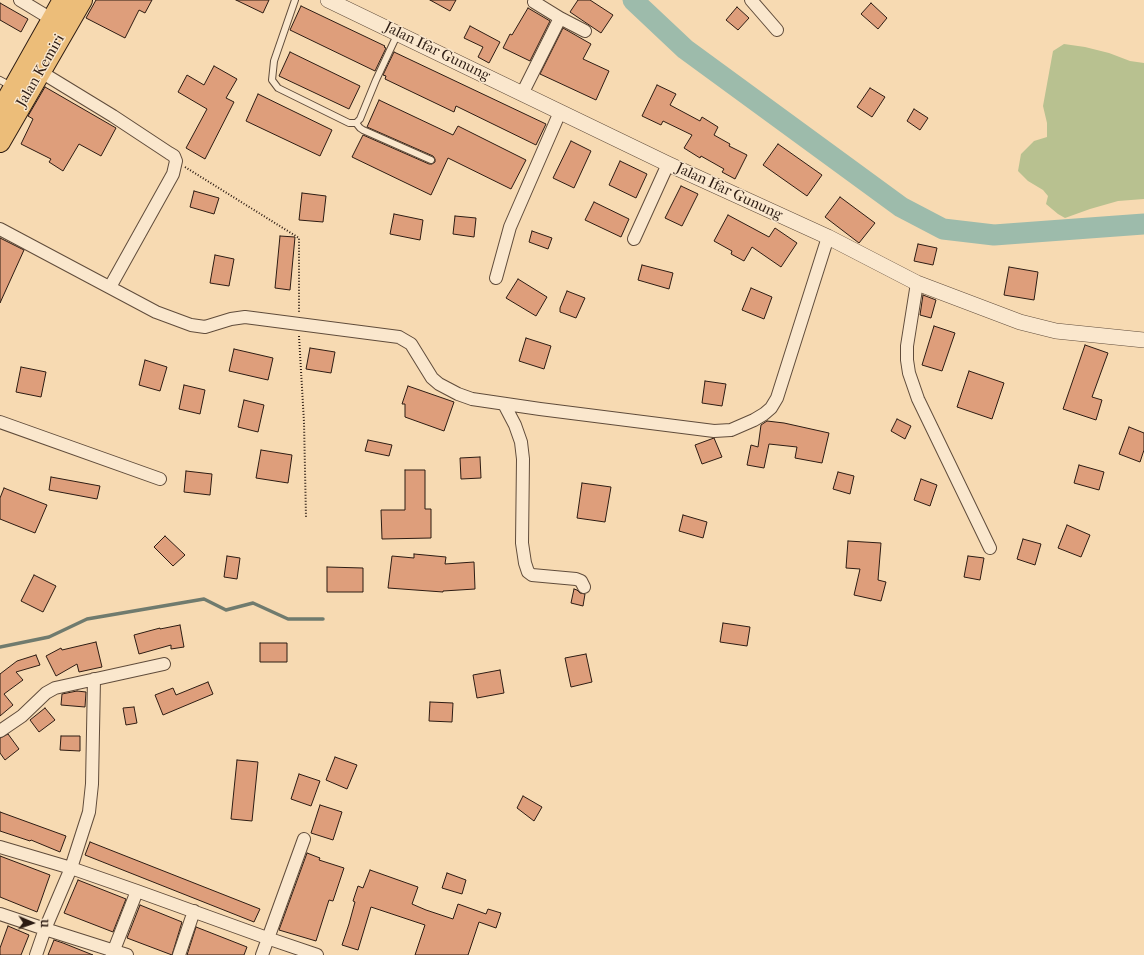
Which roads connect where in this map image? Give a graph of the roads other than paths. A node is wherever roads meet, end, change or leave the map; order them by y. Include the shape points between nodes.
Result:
1 (20, 0) edge
2 (63, 0) edge
3 (82, 0) edge
4 (295, 0) edge
5 (328, 0) edge
6 (751, 0) edge
7 (534, 2) dead end
8 (560, 18) junction
9 (59, 23) junction
10 (777, 30) dead end
11 (585, 31) dead end
12 (398, 33) junction
13 (34, 68) junction
14 (7, 84) edge
15 (522, 94) junction
16 (0, 112) edge
17 (560, 112) junction
18 (356, 123) junction
19 (0, 142) edge
20 (431, 160) dead end
21 (668, 164) junction
22 (0, 229) edge
23 (828, 237) junction
24 (634, 239) dead end
25 (496, 278) dead end
26 (917, 283) junction
27 (110, 287) junction
28 (1144, 340) edge
29 (504, 404) junction
30 (0, 422) edge
31 (160, 479) dead end
32 (990, 548) dead end
33 (584, 587) dead end
34 (164, 664) dead end
35 (94, 680) junction
36 (0, 731) edge
37 (304, 839) dead end
38 (0, 847) edge
39 (70, 868) junction
40 (137, 891) junction
41 (194, 911) junction
42 (0, 914) edge
43 (45, 930) junction
44 (267, 938) junction
45 (113, 953) edge
46 (36, 955) edge
47 (127, 955) edge
48 (178, 955) edge
49 (262, 955) edge
50 (317, 955) edge

1 - 9 street
2 - 9 highway, Jalan Kemiri
3 - 9 highway, Jalan Kemiri
4 - 18 lane via 274,61 272,80 278,88 331,115 349,123
5 - 12 street, Jalan Ifar Gunung
6 - 10 street
7 - 8 street
8 - 11 street
8 - 15 street
9 - 13 highway, Jalan Kemiri
12 - 15 street, Jalan Ifar Gunung
12 - 18 lane
13 - 14 highway, Jalan Kemiri
13 - 19 highway, Jalan Kemiri
13 - 27 street via 113,116 174,156 176,161 173,174
14 - 16 highway, Jalan Kemiri
15 - 17 street, Jalan Ifar Gunung
17 - 21 street, Jalan Ifar Gunung
17 - 25 street via 510,228
18 - 20 lane via 363,130
21 - 23 street, Jalan Ifar Gunung
21 - 24 street
22 - 27 street
23 - 26 street, Jalan Ifar Gunung
23 - 29 street via 777,398 771,408 754,420 731,430 714,431
26 - 28 street, Jalan Ifar Gunung via 1020,322 1056,331
26 - 32 street via 907,346 909,373 918,399
27 - 29 street via 156,312 191,325 204,327 231,319 245,318 399,337 411,344 432,378 439,384 472,399
29 - 33 street via 521,442 524,563 532,575 576,579 581,581
30 - 31 street
34 - 35 street
35 - 36 street via 63,685 46,692 22,716
35 - 39 street via 89,812
37 - 44 street
38 - 39 street
39 - 40 street
39 - 43 street
40 - 41 street
40 - 45 street
41 - 44 street
41 - 48 street
42 - 43 street
43 - 45 street
43 - 46 street
44 - 49 street
44 - 50 street
45 - 47 street

